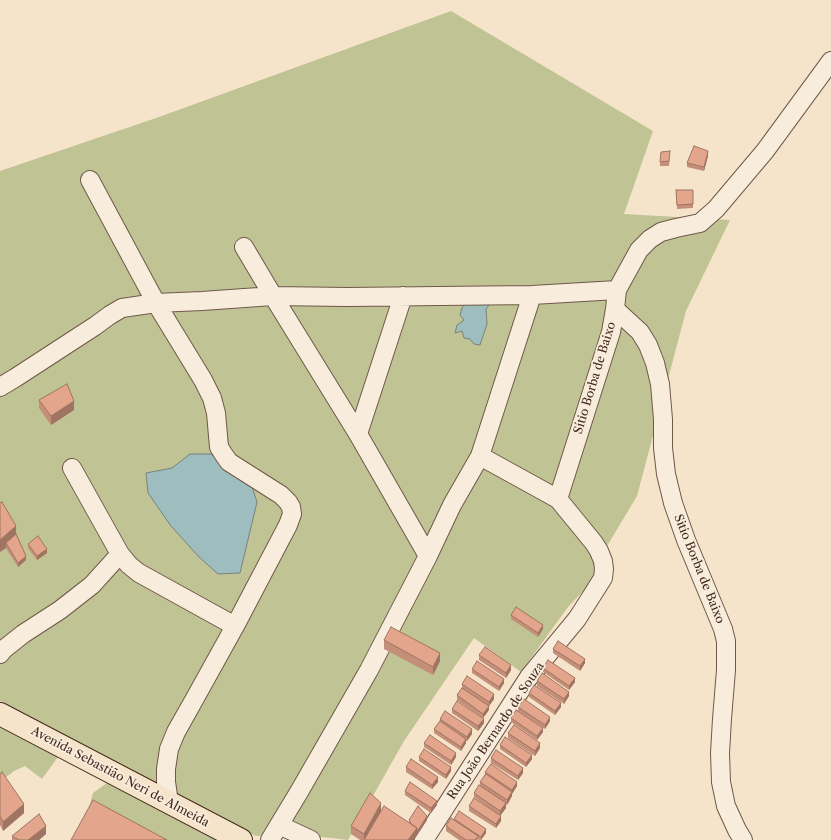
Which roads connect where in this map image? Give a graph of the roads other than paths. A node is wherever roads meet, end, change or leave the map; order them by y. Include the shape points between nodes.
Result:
1 (831, 61) edge
2 (90, 180) dead end
3 (244, 247) dead end
4 (617, 290) junction
5 (532, 295) junction
6 (272, 296) junction
7 (403, 296) junction
8 (156, 303) junction
9 (615, 309) junction
10 (0, 387) edge
11 (358, 434) junction
12 (480, 456) junction
13 (72, 468) dead end
14 (558, 498) junction
15 (120, 554) junction
16 (428, 556) junction
17 (235, 626) junction
18 (0, 654) edge
19 (0, 714) edge
20 (169, 803) junction
21 (275, 833) edge
22 (240, 840) edge
23 (311, 840) edge
24 (424, 840) edge
25 (744, 840) edge

1 - 4 street, Sítio Borba de Baixo via 765,151 716,209 700,223 661,232 650,239 639,250
2 - 8 street
3 - 6 street
4 - 5 street
4 - 9 street, Sítio Borba de Baixo
5 - 7 street
5 - 12 street
6 - 7 street
6 - 8 street
6 - 11 street
7 - 11 street
8 - 10 street via 122,308
8 - 17 street via 212,398 219,447 224,455 229,462 281,495 291,506 292,514 288,525
9 - 14 street, Sítio Borba de Baixo via 611,332
9 - 25 street, Sitio Borba de Baixo via 640,332 655,362 660,384 666,474 673,503 726,641 720,753 721,782 726,806
11 - 16 street
12 - 14 street, Rua João Bernardo de Souza
12 - 16 street via 452,505
13 - 15 street
14 - 24 street, Rua João Bernardo de Souza via 600,551 603,578 576,619 529,677
15 - 17 street via 139,573
15 - 18 street via 92,585 23,634
16 - 21 street via 369,670
17 - 20 street via 169,749 166,782
19 - 20 main road, Avenida Sebastião Neri de Almeida
20 - 22 main road, Avenida Sebastião Neri de Almeida
21 - 23 street

